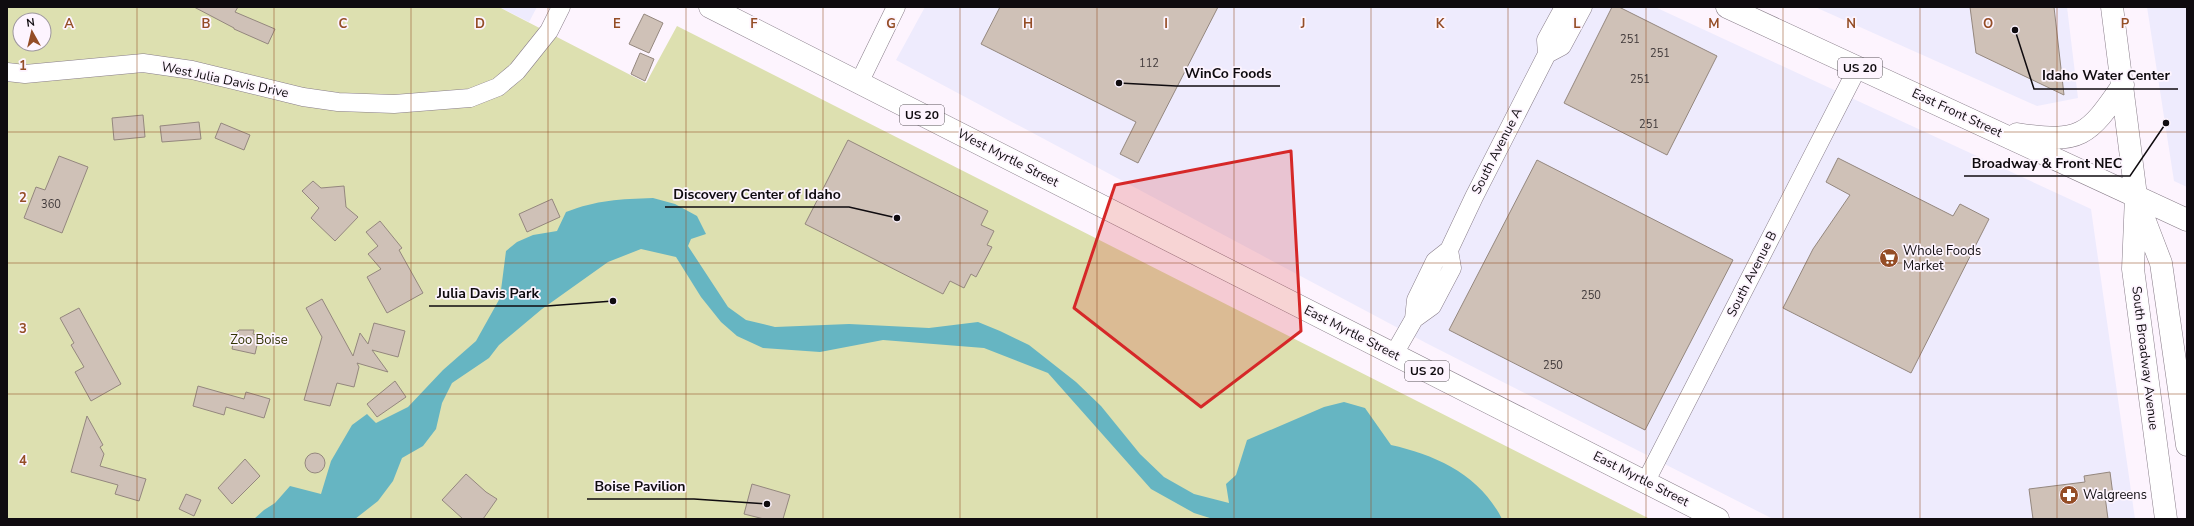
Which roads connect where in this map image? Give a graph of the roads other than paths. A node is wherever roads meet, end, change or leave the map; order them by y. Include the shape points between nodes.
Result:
1 (561, 7) edge
2 (710, 7) edge
3 (896, 7) edge
4 (1564, 7) edge
5 (1582, 7) edge
6 (1727, 7) edge
7 (2112, 7) edge
8 (1546, 54) junction
9 (1858, 67) junction
10 (7, 72) edge
11 (859, 83) junction
12 (2123, 85) junction
13 (1993, 130) junction
14 (2136, 196) junction
15 (2187, 220) edge
16 (1135, 223) joint
17 (1394, 354) junction
18 (2187, 444) edge
19 (1646, 481) junction
20 (1718, 519) edge
21 (2166, 519) edge

1 - 10 street, West Julia Davis Drive via 544,37 517,71 498,88 470,98 394,104 338,102 303,97 192,70 143,63 25,74
2 - 11 main road, West Myrtle Street / US 20
3 - 11 street
4 - 8 street, South Avenue A via 1546,40
5 - 8 street via 1562,46
6 - 9 main road, East Front Street / US 20
7 - 12 main road, South Broadway Avenue
8 - 17 street, South Avenue A via 1449,250 1436,262 1416,300 1414,319
9 - 13 main road, East Front Street / US 20
9 - 19 street, South Avenue B
11 - 16 main road, West Myrtle Street / US 20
12 - 13 main road via 2106,110 2081,133 2066,138 2045,138
12 - 14 main road, South Broadway Avenue
13 - 14 main road, East Front Street / US 20
14 - 15 main road, East Front Street
14 - 18 main road, South Broadway Avenue via 2161,263
14 - 21 main road, South Broadway Avenue via 2133,269
16 - 17 main road, East Myrtle Street / US 20
17 - 19 main road, East Myrtle Street / US 20
19 - 20 main road, East Myrtle Street / US 20

